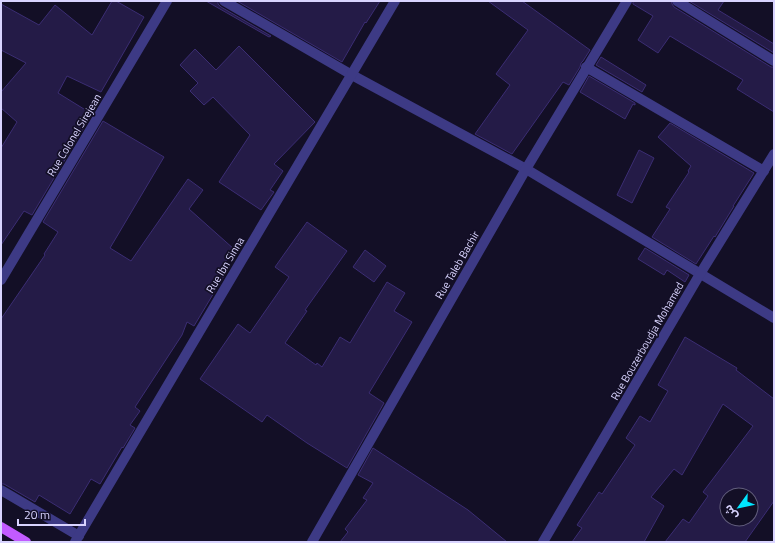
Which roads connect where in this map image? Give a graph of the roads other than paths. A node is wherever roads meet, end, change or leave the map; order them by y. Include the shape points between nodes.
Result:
1 (167, 1) edge
2 (224, 1) edge
3 (395, 1) edge
4 (627, 1) edge
5 (677, 1) edge
6 (774, 61) edge
7 (586, 67) junction
8 (352, 75) junction
9 (774, 154) edge
10 (526, 169) junction
11 (764, 171) junction
12 (700, 274) junction
13 (1, 280) edge
14 (774, 318) edge
15 (1, 490) edge
16 (1, 527) edge
17 (77, 539) edge
18 (26, 542) edge
19 (312, 542) edge
20 (543, 542) edge

1 - 13 street, Rue Colonel Sirejean
2 - 8 street
3 - 8 street, Rue Ibn Sinna
4 - 7 street, Rue Taleb Bachir
5 - 6 street
7 - 10 street, Rue Taleb Bachir
7 - 11 street
8 - 10 street
8 - 17 street, Rue Ibn Sinna
9 - 11 street, Rue Bouzerboudja Mohamed
10 - 12 street
10 - 19 street, Rue Taleb Bachir
11 - 12 street, Rue Bouzerboudja Mohamed
12 - 14 street
12 - 20 street, Rue Bouzerboudja Mohamed
15 - 17 street
16 - 18 main road

